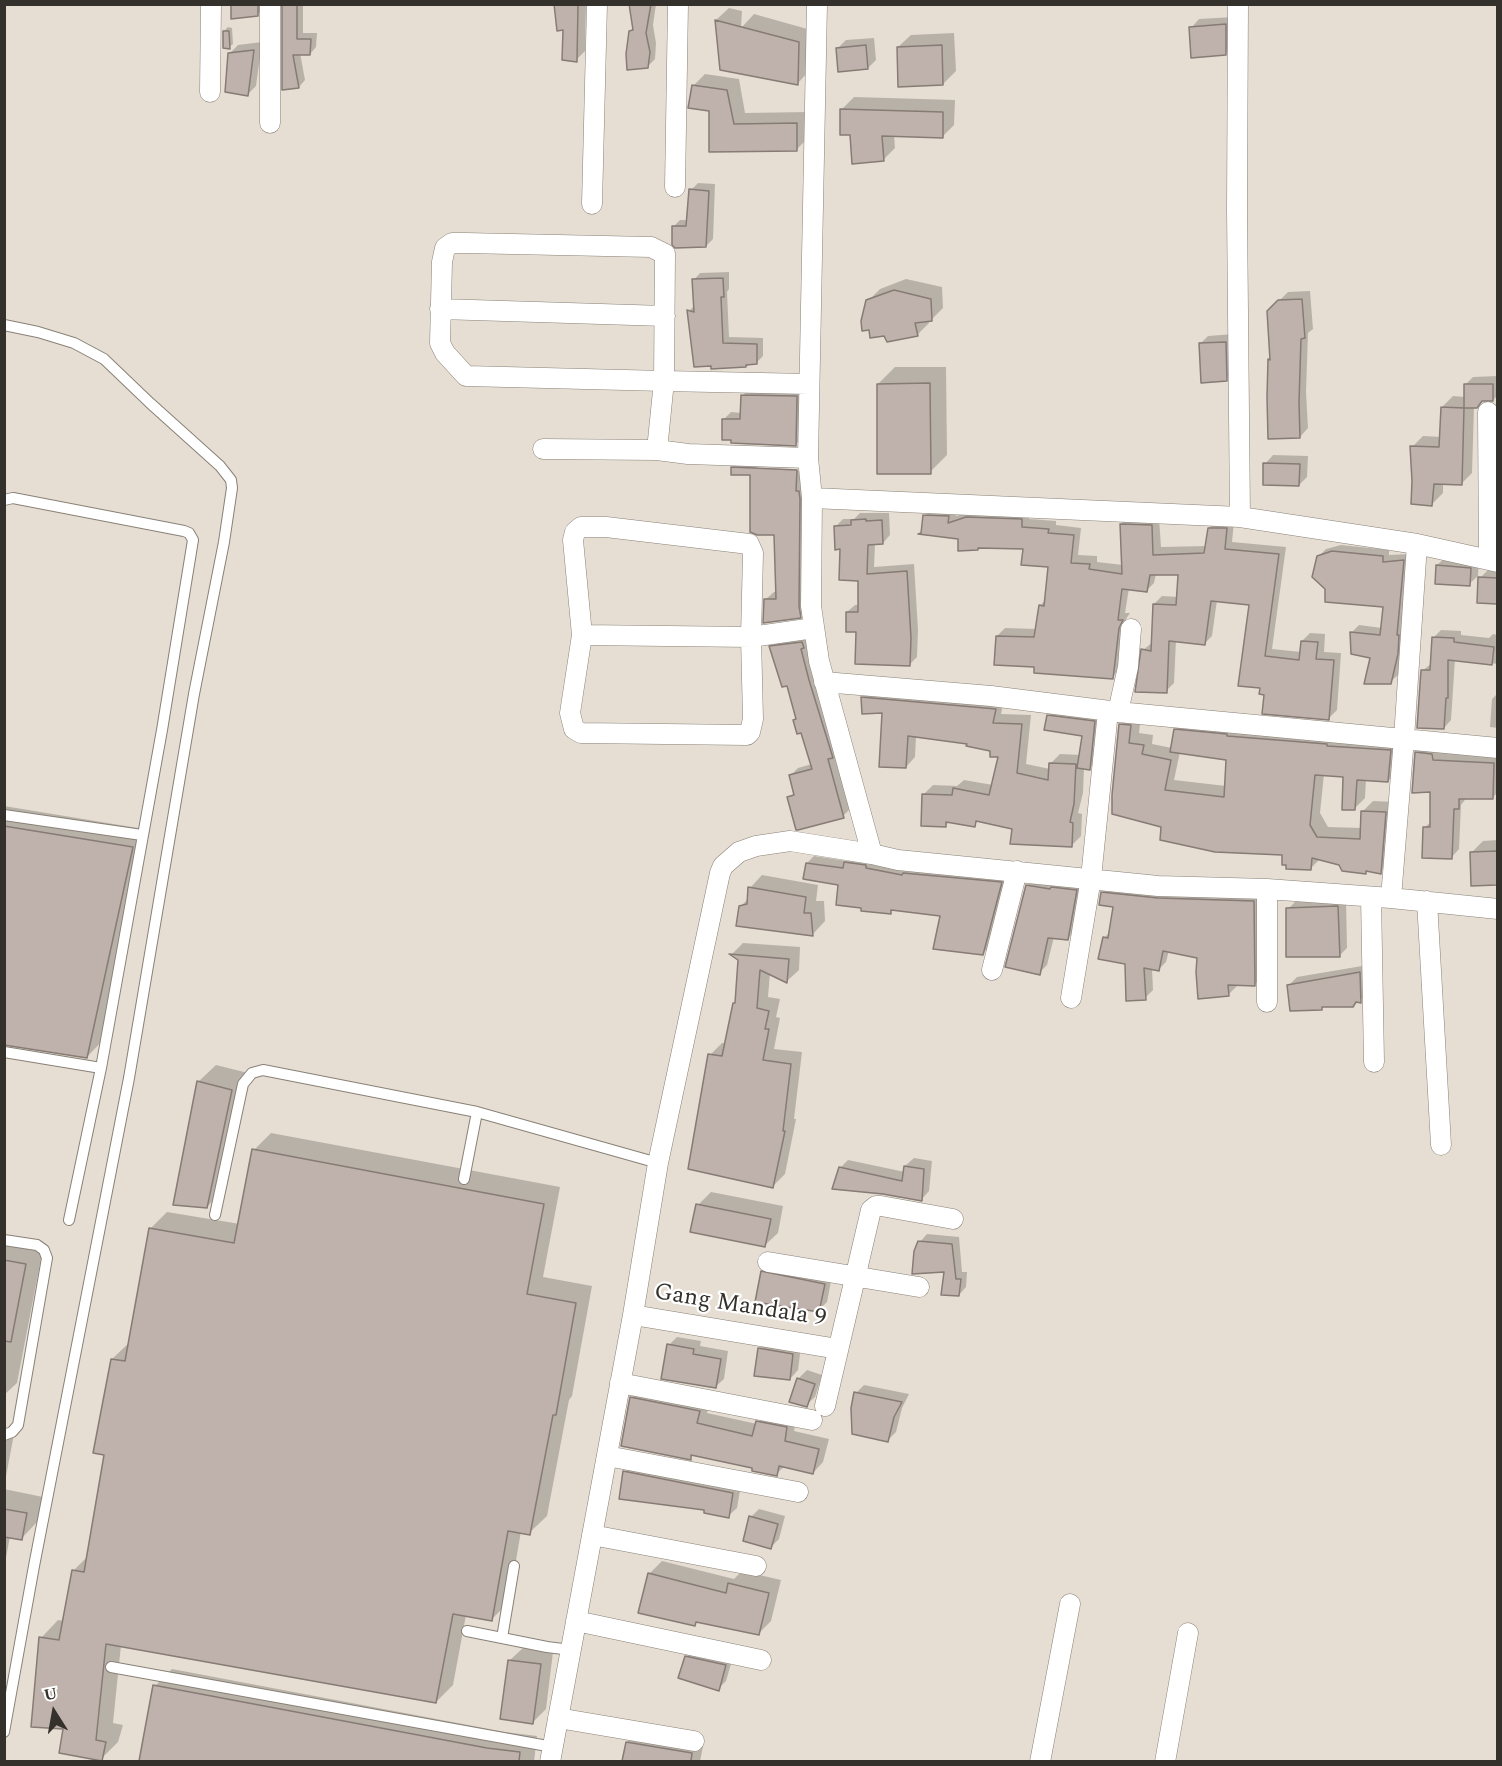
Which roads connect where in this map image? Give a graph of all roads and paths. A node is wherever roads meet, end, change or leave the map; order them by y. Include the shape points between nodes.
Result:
1 (212, 4) edge
2 (270, 4) edge
3 (597, 4) edge
4 (678, 4) edge
5 (817, 4) edge
6 (1238, 4) edge
7 (210, 92) dead end
8 (270, 123) dead end
9 (675, 187) dead end
10 (592, 204) dead end
11 (440, 309) junction
12 (665, 316) junction
13 (4, 325) edge
14 (664, 381) junction
15 (809, 384) junction
16 (1488, 412) dead end
17 (543, 449) dead end
18 (657, 450) junction
19 (808, 458) junction
20 (812, 498) junction
21 (4, 500) edge
22 (1240, 517) junction
23 (1417, 544) junction
24 (1493, 560) edge
25 (814, 628) junction
26 (1131, 629) dead end
27 (582, 635) junction
28 (751, 637) junction
29 (824, 682) junction
30 (1113, 711) junction
31 (1404, 738) junction
32 (1497, 748) edge
33 (4, 815) edge
34 (142, 835) junction
35 (872, 854) junction
36 (1017, 871) junction
37 (1091, 878) junction
38 (1267, 889) junction
39 (1371, 897) junction
40 (1391, 898) junction
41 (1427, 901) junction
42 (1497, 909) edge
43 (992, 970) dead end
44 (1071, 998) dead end
45 (1267, 1002) dead end
46 (4, 1052) edge
47 (1374, 1062) dead end
48 (101, 1068) junction
49 (477, 1112) junction
50 (1441, 1145) dead end
51 (658, 1163) junction
52 (464, 1179) dead end
53 (215, 1215) dead end
54 (953, 1219) dead end
55 (69, 1220) dead end
56 (4, 1240) edge
57 (768, 1262) dead end
58 (854, 1277) junction
59 (919, 1287) dead end
60 (633, 1315) junction
61 (838, 1349) junction
62 (620, 1383) junction
63 (4, 1435) edge
64 (606, 1456) junction
65 (798, 1492) dead end
66 (592, 1535) junction
67 (514, 1566) dead end
68 (756, 1566) dead end
69 (1070, 1604) dead end
70 (576, 1621) junction
71 (467, 1631) dead end
72 (1188, 1633) dead end
73 (502, 1638) junction
74 (571, 1650) junction
75 (761, 1660) dead end
76 (111, 1667) dead end
77 (558, 1718) junction
78 (4, 1732) edge
79 (694, 1741) dead end
80 (551, 1754) edge
81 (1040, 1761) edge
82 (1165, 1761) edge

1 - 7 street
2 - 8 street
3 - 10 street
4 - 9 street
5 - 15 street
6 - 22 street
11 - 12 street
11 - 12 street via 442,262 445,248 452,243 651,248 665,254
11 - 14 street via 440,343 466,376
12 - 14 street
13 - 78 lane via 74,344 104,359 220,466 232,488 127,1089
14 - 15 street
14 - 18 street
15 - 19 street
16 - 24 street
17 - 18 street
18 - 19 street
19 - 20 street
20 - 22 street
20 - 25 street
21 - 34 lane via 13,498 184,531 193,540
22 - 23 street
23 - 24 street
23 - 31 street
25 - 28 street
25 - 29 street
26 - 30 street via 1128,667
27 - 28 street
27 - 28 street via 570,714 574,729 581,733 732,736 747,735 752,726
27 - 28 street via 573,540 581,527 606,527 749,544 753,553
29 - 30 street
29 - 35 street
30 - 31 street
30 - 37 street
31 - 32 street
31 - 40 street
33 - 34 lane
34 - 48 lane
35 - 36 street
35 - 51 street via 790,841 739,852 723,866
36 - 37 street
36 - 43 street
37 - 38 street via 1158,886
37 - 44 street
38 - 39 street
38 - 45 street
39 - 40 street
39 - 47 street
40 - 41 street
41 - 42 street
41 - 50 street
46 - 48 lane
48 - 55 lane
49 - 51 lane
49 - 52 lane
49 - 53 lane via 263,1070 252,1073 243,1084
51 - 60 street
54 - 58 street via 876,1206 871,1210
56 - 63 lane via 37,1245 48,1258 18,1425
57 - 58 street
58 - 59 street
58 - 61 street
60 - 61 street, Gang Mandala 9
60 - 62 street
61 - 62 street via 819,1413
62 - 64 street
64 - 65 street
64 - 66 street
66 - 68 street
66 - 70 street
67 - 73 lane
69 - 81 street
70 - 74 street
70 - 75 street
71 - 73 lane
72 - 82 street
73 - 74 lane
74 - 77 street
76 - 80 lane
77 - 79 street
77 - 80 street

